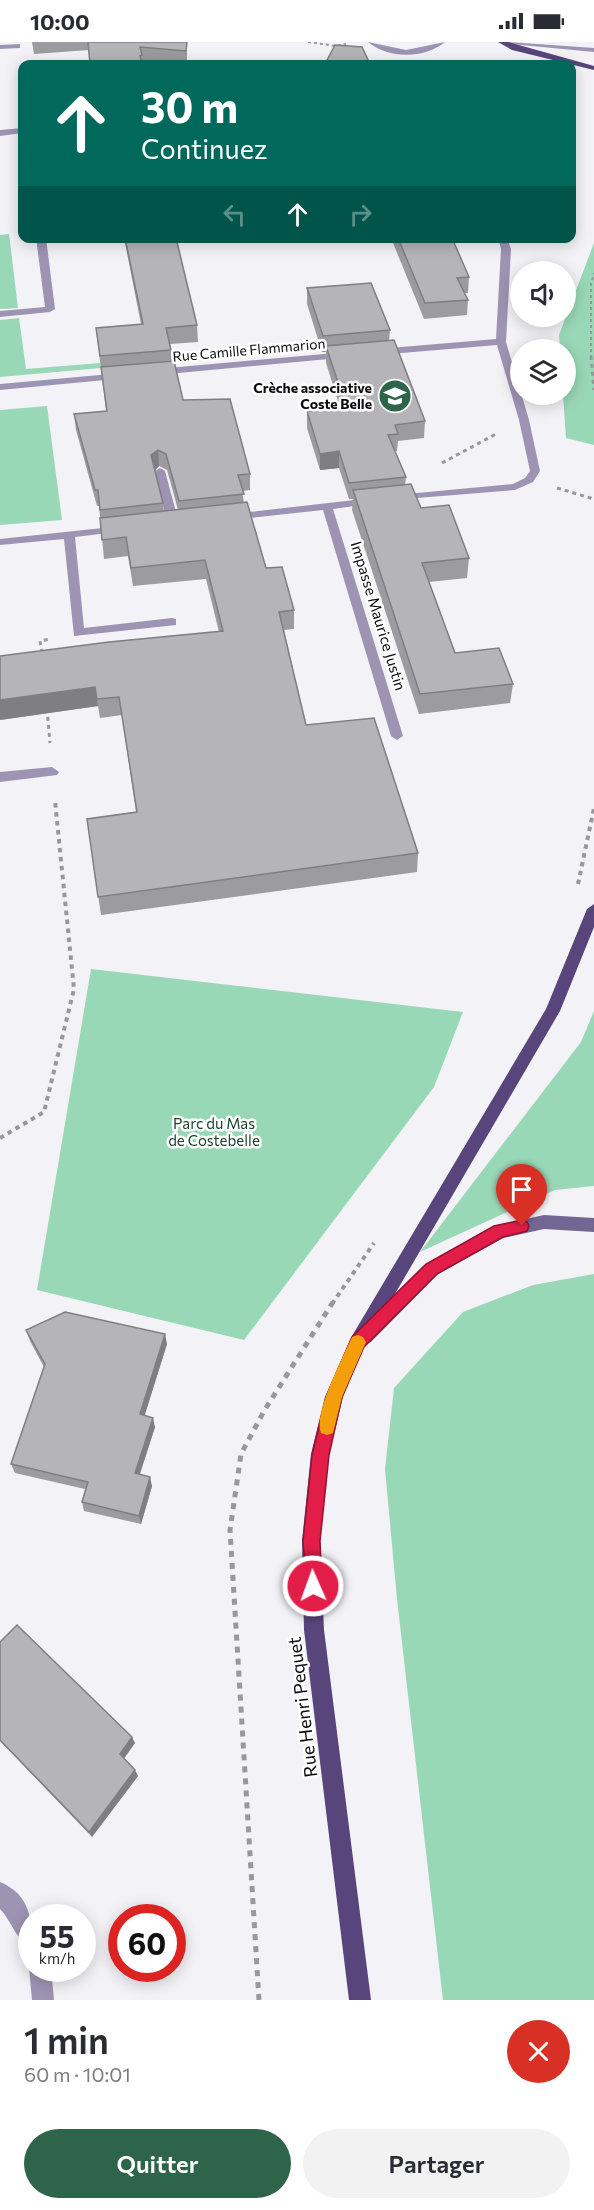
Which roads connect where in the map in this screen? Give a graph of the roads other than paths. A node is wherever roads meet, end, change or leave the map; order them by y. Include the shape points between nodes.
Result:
1 (449, 42) edge
2 (502, 42) edge
3 (511, 42) edge
4 (370, 43) edge
5 (440, 43) edge
6 (17, 46) dead end
7 (0, 47) edge
8 (389, 50) junction
9 (421, 50) junction
10 (594, 50) edge
11 (410, 60) edge
12 (416, 60) edge
13 (562, 60) edge
14 (576, 63) edge
15 (594, 68) edge
16 (18, 131) edge
17 (0, 133) edge
18 (42, 243) edge
19 (504, 243) edge
20 (0, 314) edge
21 (501, 342) junction
22 (366, 353) edge
23 (354, 354) edge
24 (142, 374) edge
25 (130, 375) edge
26 (0, 387) edge
27 (160, 471) edge
28 (327, 506) junction
29 (216, 519) edge
30 (172, 523) edge
31 (138, 527) edge
32 (69, 535) junction
33 (0, 542) edge
34 (172, 622) dead end
35 (397, 736) dead end
36 (52, 772) road end
37 (0, 777) edge
38 (594, 909) edge
39 (594, 1225) edge
40 (358, 1342) junction
41 (0, 1893) edge
42 (18, 1913) edge
43 (41, 1982) edge
44 (43, 2000) edge
45 (360, 2000) edge

1 - 5 street
2 - 13 main road
3 - 10 street
4 - 8 street
5 - 9 street
6 - 7 street
8 - 9 street
8 - 11 street
9 - 12 street
14 - 15 main road
16 - 17 street
18 - 20 street via 50,309
19 - 21 street
21 - 22 street
21 - 28 street via 535,471 529,480 515,487
23 - 24 street, Rue Camille Flammarion
25 - 26 street
27 - 30 street
28 - 29 street
28 - 35 street, Impasse Maurice Justin
31 - 32 street
32 - 33 street
32 - 34 street via 78,633
36 - 37 street
38 - 40 main road, Rue Henri Pequet via 553,1011
39 - 40 main road via 544,1222 500,1231 432,1269
40 - 45 main road, Rue Henri Pequet via 334,1397 320,1455 312,1541 314,1630
41 - 42 street
43 - 44 street

